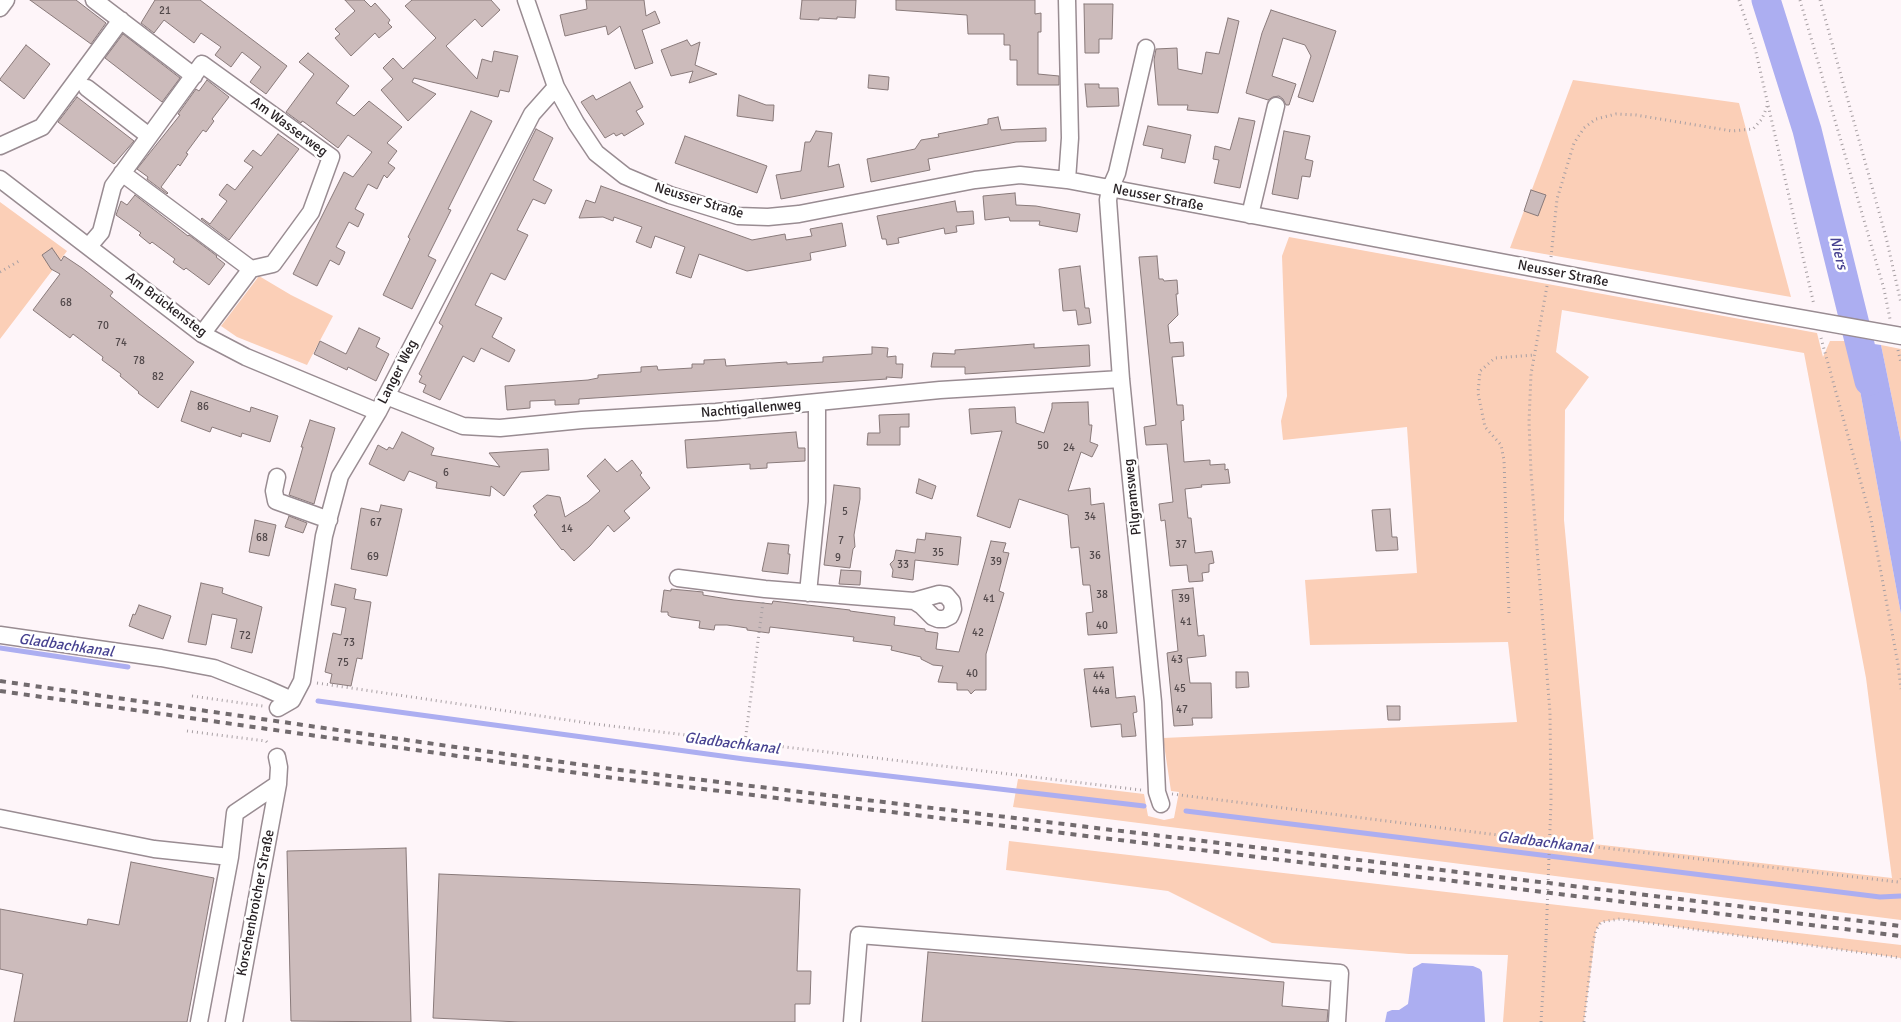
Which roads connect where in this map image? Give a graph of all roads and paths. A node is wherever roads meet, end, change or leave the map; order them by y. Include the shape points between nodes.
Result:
1 (6, 0) edge
2 (94, 0) edge
3 (526, 0) edge
4 (1067, 0) edge
5 (1738, 0) edge
6 (1800, 0) edge
7 (1820, 0) edge
8 (0, 8) edge
9 (121, 20) junction
10 (1146, 48) dead end
11 (194, 76) junction
12 (556, 86) junction
13 (87, 88) dead end
14 (1768, 104) junction
15 (1276, 106) dead end
16 (149, 136) junction
17 (0, 146) edge
18 (122, 173) junction
19 (0, 180) edge
20 (1067, 180) junction
21 (1110, 189) junction
22 (1250, 215) junction
23 (89, 246) junction
24 (19, 262) dead end
25 (251, 269) junction
26 (0, 272) edge
27 (1549, 276) junction
28 (1901, 303) edge
29 (1814, 307) dead end
30 (1824, 328) junction
31 (202, 334) junction
32 (1897, 335) edge
33 (1534, 355) junction
34 (1121, 378) junction
35 (386, 396) junction
36 (817, 403) junction
37 (378, 412) junction
38 (278, 477) dead end
39 (328, 520) junction
40 (678, 578) dead end
41 (764, 589) junction
42 (808, 592) junction
43 (914, 601) dead end
44 (1509, 613) dead end
45 (0, 635) edge
46 (302, 681) junction
47 (1901, 689) edge
48 (192, 696) dead end
49 (285, 704) junction
50 (187, 731) dead end
51 (745, 742) junction
52 (277, 758) joint
53 (278, 784) junction
54 (1159, 798) junction
55 (0, 818) edge
56 (230, 857) junction
57 (1901, 878) edge
58 (1901, 958) edge
59 (199, 1022) edge
60 (234, 1022) edge
61 (852, 1022) edge
62 (1337, 1022) edge
63 (1541, 1022) edge
64 (1584, 1022) edge

1 - 8 street
2 - 9 street
3 - 12 street, Neusser Straße
4 - 20 street via 1070,145
5 - 14 path via 1755,48
6 - 32 path
7 - 28 path via 1889,246
9 - 11 street
9 - 17 street via 42,127
10 - 21 street, Pilgramsweg via 1117,173
11 - 16 street
11 - 25 street, Am Wasserweg via 202,64 331,157 311,212 272,264
12 - 20 street, Neusser Straße via 596,153 625,176 670,195 738,216 800,214 975,180 1020,175
12 - 35 street, Langer Weg via 532,114
13 - 16 street
14 - 27 path via 1762,119 1753,129 1732,131 1636,114 1596,119 1584,128 1574,142 1557,198
14 - 29 path
15 - 22 street
16 - 18 street
18 - 23 street via 112,186 101,232
18 - 25 street
19 - 23 street, Am Brückensteg
20 - 21 street, Neusser Straße
21 - 22 street, Neusser Straße
21 - 34 street, Pilgramsweg via 1108,200
22 - 27 street, Neusser Straße
23 - 31 street, Am Brückensteg
24 - 26 path
25 - 31 street
27 - 30 street, Neusser Straße
27 - 33 path
30 - 32 street, Neusser Straße
30 - 47 path via 1871,519
31 - 37 street, Am Brückensteg via 246,357
33 - 44 path via 1495,358 1480,371 1478,393 1484,426 1501,445 1504,460
33 - 63 path, bridge via 1529,422 1530,472 1550,713 1552,801
34 - 36 street, Nachtigallenweg via 940,390
34 - 54 street, Pilgramsweg via 1153,702
35 - 36 street, Nachtigallenweg via 463,426 500,428
35 - 37 street, Langer Weg
36 - 42 street via 817,502
37 - 39 street, Langer Weg via 340,476
38 - 39 street via 274,491 276,501
39 - 46 street, Langer Weg
40 - 41 street
41 - 42 street
41 - 51 path
42 - 43 street
45 - 49 street via 214,668 265,688
46 - 49 street, Langer Weg
46 - 51 path via 595,724
48 - 49 path
50 - 52 path via 266,741
51 - 54 path
52 - 53 street, Korschenbroicher Straße
53 - 56 street via 235,813
53 - 60 street, Korschenbroicher Straße
54 - 57 path via 1898,882
55 - 56 street via 154,849
56 - 59 street
58 - 64 path via 1620,919 1601,922 1593,943
61 - 62 street via 859,935 1340,974

